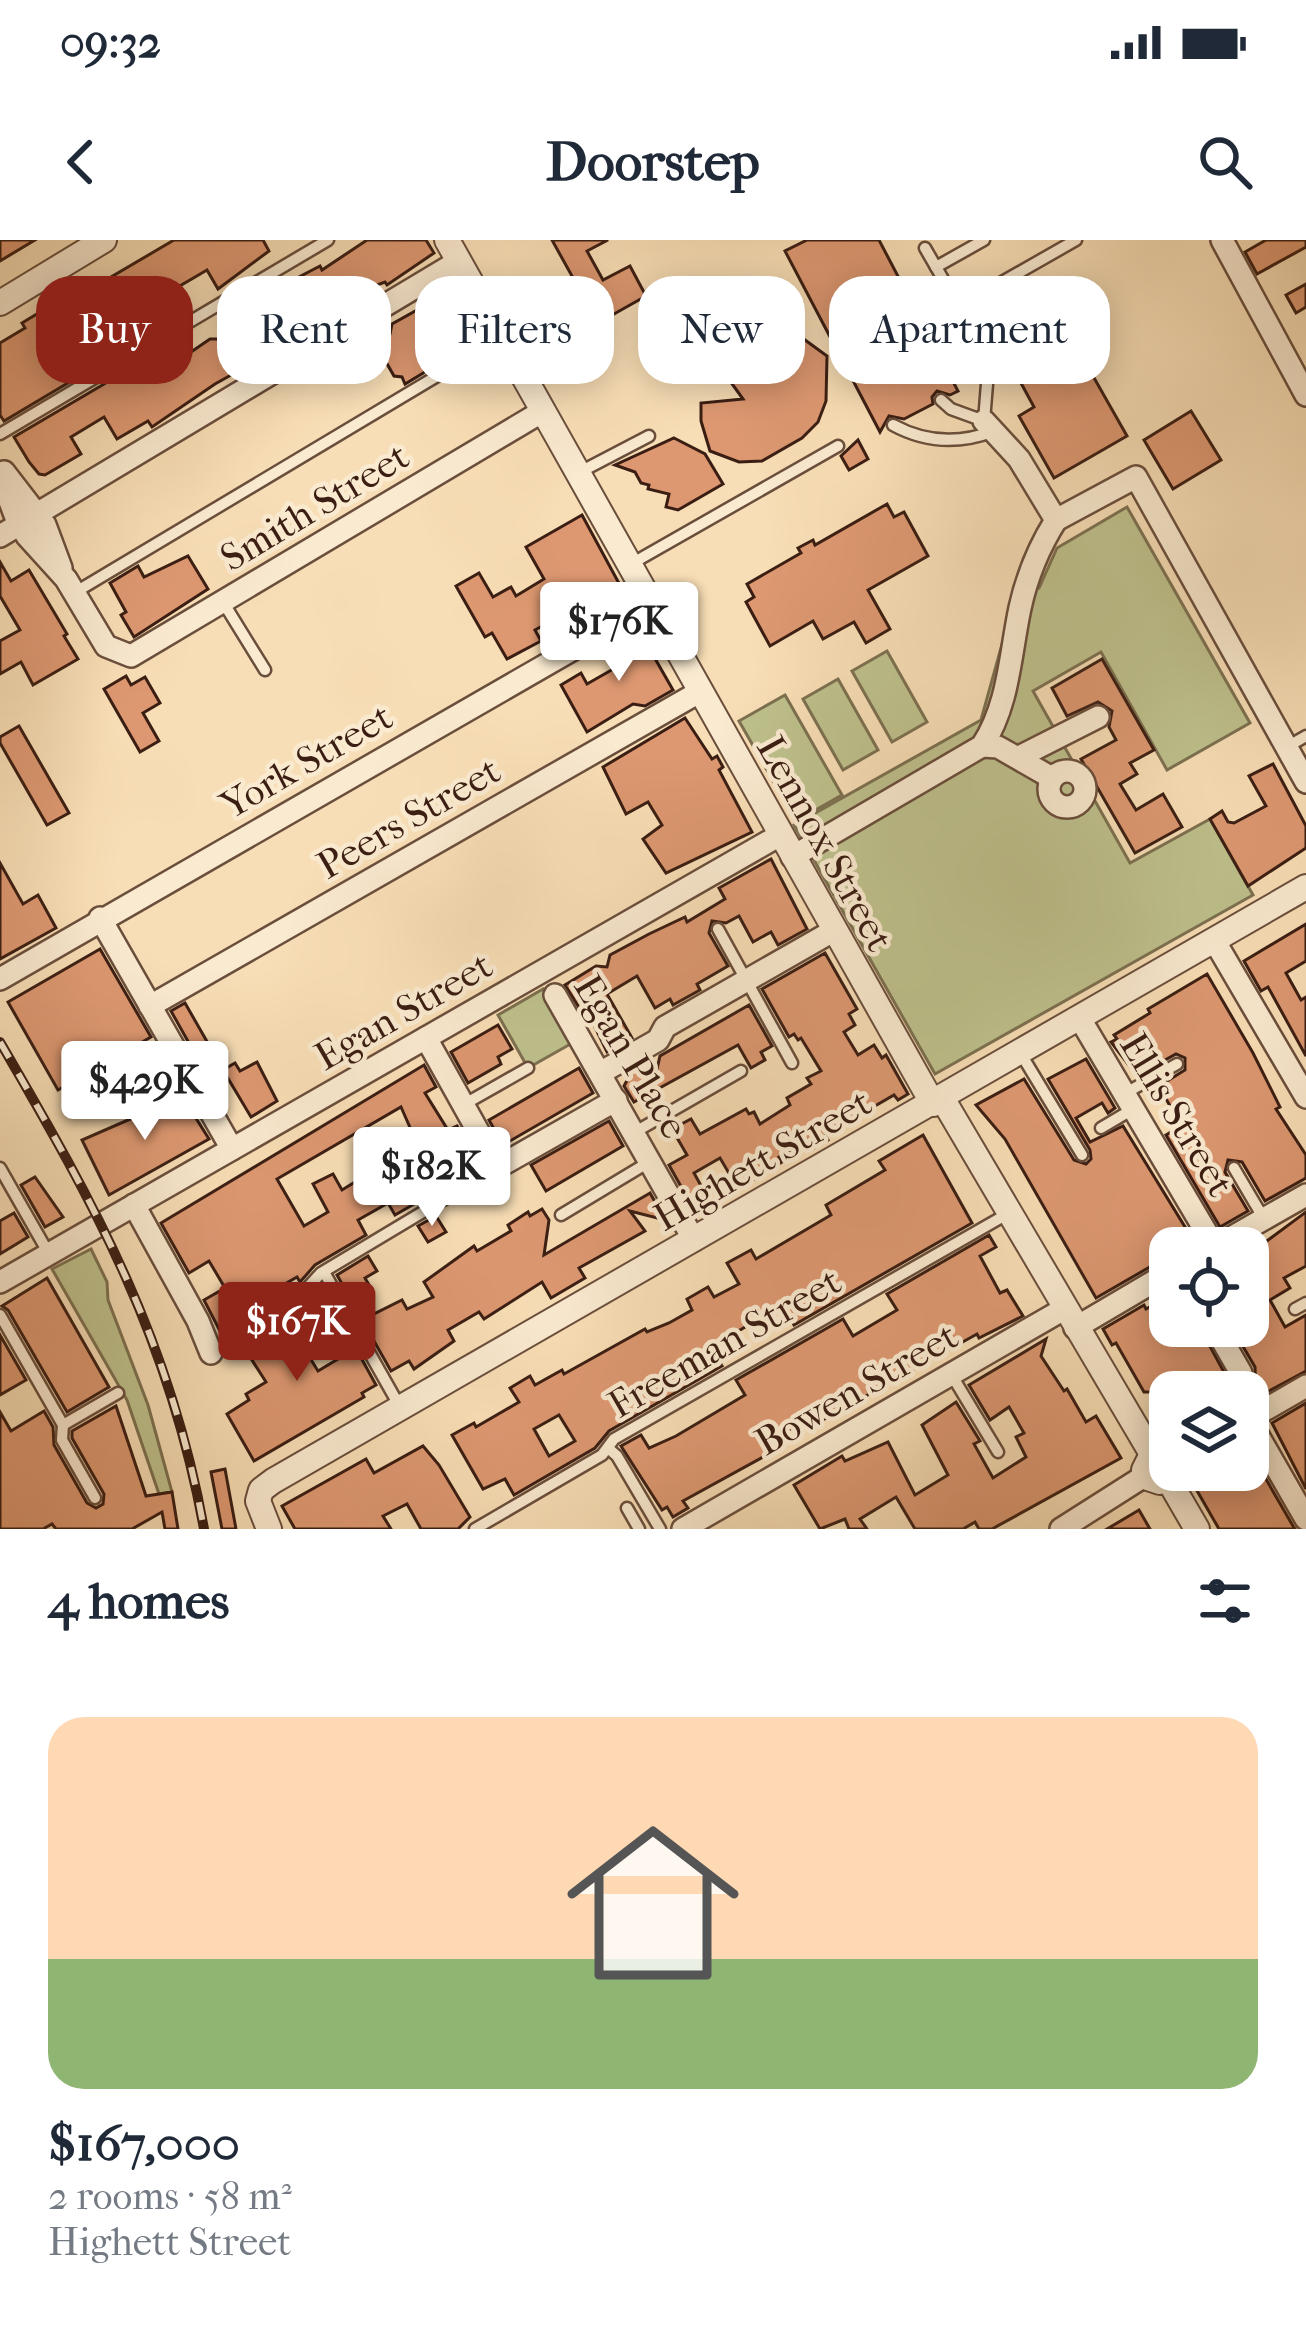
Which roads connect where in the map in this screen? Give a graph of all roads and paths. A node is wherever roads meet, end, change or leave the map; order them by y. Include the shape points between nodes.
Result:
1 (104, 240) edge
2 (328, 240) edge
3 (984, 240) edge
4 (1076, 240) edge
5 (1222, 240) edge
6 (925, 248) dead end
7 (453, 250) edge
8 (936, 268) junction
9 (941, 276) edge
10 (1013, 276) edge
11 (0, 303) edge
12 (420, 384) edge
13 (529, 384) edge
14 (989, 384) edge
15 (1306, 395) edge
16 (941, 400) dead end
17 (544, 411) junction
18 (893, 425) dead end
19 (989, 426) junction
20 (0, 434) edge
21 (649, 436) dead end
22 (838, 446) dead end
23 (0, 470) edge
24 (578, 473) junction
25 (29, 519) junction
26 (1056, 520) junction
27 (0, 536) edge
28 (628, 566) junction
29 (70, 586) junction
30 (223, 602) junction
31 (650, 605) junction
32 (265, 670) dead end
33 (701, 691) junction
34 (1098, 717) dead end
35 (1296, 741) edge
36 (982, 746) junction
37 (1019, 758) junction
38 (1052, 778) dead end
39 (1306, 782) edge
40 (786, 846) junction
41 (1306, 887) edge
42 (100, 918) junction
43 (718, 929) dead end
44 (832, 931) junction
45 (1214, 940) junction
46 (541, 972) junction
47 (0, 979) edge
48 (746, 981) junction
49 (556, 995) joint
50 (150, 1006) junction
51 (1079, 1018) junction
52 (427, 1038) junction
53 (1020, 1051) junction
54 (792, 1064) dead end
55 (1177, 1064) dead end
56 (528, 1068) dead end
57 (741, 1071) dead end
58 (600, 1073) junction
59 (1304, 1089) edge
60 (616, 1100) junction
61 (938, 1101) junction
62 (1129, 1101) junction
63 (463, 1105) junction
64 (1101, 1128) dead end
65 (635, 1132) junction
66 (232, 1149) junction
67 (1082, 1155) dead end
68 (652, 1160) junction
69 (498, 1167) junction
70 (0, 1168) edge
71 (1234, 1168) dead end
72 (1306, 1195) edge
73 (134, 1205) junction
74 (1009, 1213) junction
75 (561, 1216) dead end
76 (1264, 1219) junction
77 (1202, 1227) edge
78 (1250, 1227) edge
79 (694, 1240) junction
80 (49, 1254) junction
81 (324, 1272) junction
82 (0, 1282) edge
83 (1149, 1282) edge
84 (0, 1315) edge
85 (1070, 1319) junction
86 (212, 1354) joint
87 (951, 1374) junction
88 (1306, 1386) edge
89 (118, 1393) dead end
90 (400, 1407) junction
91 (1269, 1407) edge
92 (63, 1425) junction
93 (1149, 1446) edge
94 (608, 1448) junction
95 (998, 1452) dead end
96 (1269, 1455) edge
97 (1149, 1475) edge
98 (1176, 1491) edge
99 (95, 1498) dead end
100 (627, 1508) dead end
101 (1306, 1519) edge
102 (632, 1527) edge
103 (269, 1529) edge
104 (475, 1529) edge
105 (660, 1529) edge
106 (683, 1529) edge
107 (1061, 1529) edge
108 (1197, 1529) edge

1 - 11 street
2 - 20 lane
3 - 8 lane
4 - 10 lane
5 - 15 street
6 - 8 lane
7 - 25 street
8 - 9 lane
12 - 29 lane
13 - 17 street, Lennox Street
14 - 19 lane
16 - 19 lane
17 - 24 street, Lennox Street
17 - 30 street, Smith Street
18 - 19 lane via 962,442
19 - 26 street
21 - 24 lane
22 - 28 lane
23 - 25 street
24 - 28 street, Lennox Street
25 - 27 street
25 - 29 street
26 - 35 street via 1136,477
26 - 36 street via 1029,576 1004,694
28 - 31 street, Lennox Street
29 - 30 street, Smith Street via 119,654 136,655
30 - 32 lane
31 - 33 street, Lennox Street
31 - 42 street, York Street
33 - 40 street, Lennox Street
33 - 50 street, Peers Street
34 - 37 street
35 - 39 street
36 - 37 street
36 - 40 street, Egan Street
37 - 38 street
40 - 44 street, Lennox Street
40 - 46 street, Egan Street
41 - 45 street, Highett Street
42 - 47 street, York Street
42 - 50 street
43 - 48 lane
44 - 48 street
44 - 61 street, Lennox Street
45 - 51 street, Highett Street
45 - 59 street
46 - 49 lane, Egan Place
46 - 52 street, Egan Street
48 - 54 lane
48 - 58 street
49 - 58 street, Egan Place
50 - 66 street
51 - 53 street, Highett Street
51 - 62 street, Ellis Street
52 - 63 street
52 - 66 street, Egan Street
53 - 61 street, Highett Street
53 - 67 lane
55 - 62 lane
56 - 63 lane
57 - 65 lane
58 - 60 street, Egan Place
60 - 65 street, Egan Place
60 - 69 street
61 - 74 street, Lennox Street
61 - 79 street, Highett Street
62 - 64 lane
62 - 77 street, Ellis Street
63 - 69 street
65 - 68 street, Egan Place
66 - 73 street, Egan Street
68 - 75 lane
68 - 79 street, Egan Place
69 - 81 lane
70 - 80 lane
71 - 76 lane
72 - 76 street
73 - 80 street, Egan Street
73 - 86 street
74 - 85 street, Lennox Street
74 - 94 lane, Freeman Street
76 - 78 street
79 - 90 street, Highett Street
80 - 82 street, Egan Street
81 - 86 lane via 287,1310
81 - 90 lane
83 - 85 street, Bowen Street
84 - 92 lane
85 - 87 street, Bowen Street
85 - 93 street, Lennox Street
87 - 95 lane
87 - 106 street, Bowen Street
88 - 91 street
89 - 92 lane
90 - 103 street, Highett Street via 269,1483 258,1498
92 - 99 lane via 62,1440
94 - 104 lane, Freeman Street
94 - 105 lane
96 - 101 street
97 - 107 street
98 - 108 street, Lennox Street
100 - 102 lane

